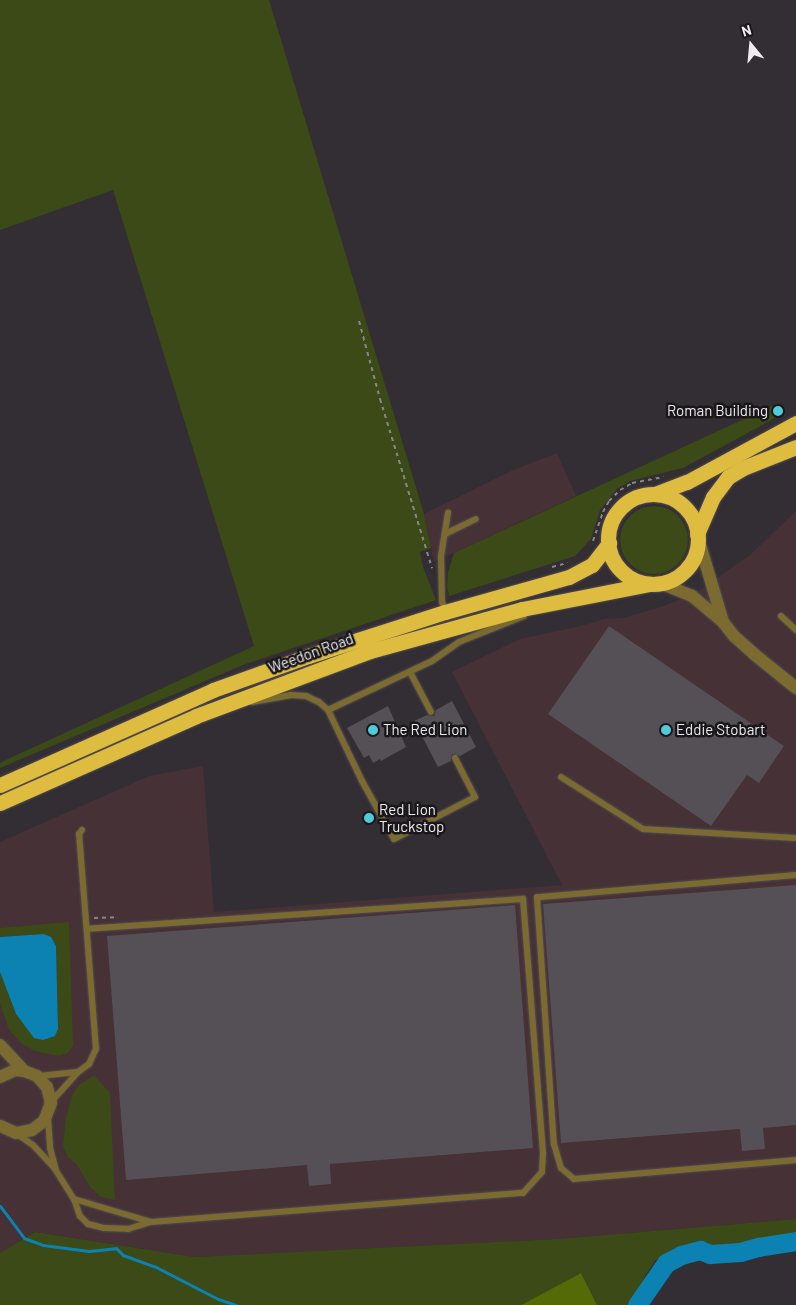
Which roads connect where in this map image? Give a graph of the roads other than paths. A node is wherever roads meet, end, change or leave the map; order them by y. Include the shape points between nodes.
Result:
1 (796, 423) edge
2 (796, 447) edge
3 (651, 495) junction
4 (448, 513) dead end
5 (476, 519) dead end
6 (445, 534) junction
7 (698, 536) junction
8 (609, 543) junction
9 (655, 583) junction
10 (570, 599) junction
11 (445, 612) junction
12 (781, 616) dead end
13 (723, 622) junction
14 (796, 630) edge
15 (410, 672) junction
16 (796, 688) edge
17 (328, 710) junction
18 (431, 712) dead end
19 (196, 716) junction
20 (455, 758) dead end
21 (561, 777) dead end
22 (0, 785) edge
23 (0, 803) edge
24 (82, 830) dead end
25 (796, 838) edge
26 (796, 875) edge
27 (87, 930) junction
28 (0, 1045) edge
29 (24, 1071) junction
30 (78, 1072) junction
31 (37, 1076) junction
32 (0, 1077) edge
33 (49, 1109) junction
34 (0, 1126) edge
35 (16, 1133) junction
36 (796, 1160) edge
37 (56, 1169) junction
38 (74, 1199) junction
39 (151, 1222) junction

1 - 3 highway via 687,482
2 - 7 highway via 728,477 713,497
3 - 7 highway via 667,497 681,505 692,516
3 - 8 highway via 635,499 621,508 610,527
4 - 6 lane
5 - 6 lane
6 - 11 lane via 441,556
7 - 9 highway via 696,552 688,566 678,576
7 - 13 street
8 - 9 highway via 613,558 622,571 635,580
8 - 11 highway, Weedon Road via 584,571
9 - 10 highway, Weedon Road
9 - 13 street via 692,596
10 - 15 lane via 459,642
10 - 19 highway, Weedon Road via 370,651
11 - 22 highway, Weedon Road via 213,690
12 - 14 lane
13 - 16 street via 734,636
15 - 17 lane
15 - 18 lane
17 - 19 lane via 306,696 291,695
17 - 20 lane via 394,839 475,796
19 - 23 highway, Weedon Road
21 - 25 lane via 643,829
24 - 27 lane via 79,834
26 - 36 lane via 537,897 554,1136 561,1168 574,1179
27 - 30 lane via 96,1049 89,1064
27 - 39 lane via 523,899 543,1153 542,1172 523,1193
28 - 29 street
29 - 31 street
29 - 32 street via 15,1070
30 - 31 lane
30 - 33 lane
31 - 33 street via 47,1088
33 - 35 street via 44,1121 32,1130
33 - 37 lane via 50,1148
34 - 35 street
35 - 37 lane via 34,1145
37 - 38 lane
38 - 39 lane
38 - 39 lane via 80,1216 88,1224 128,1229

